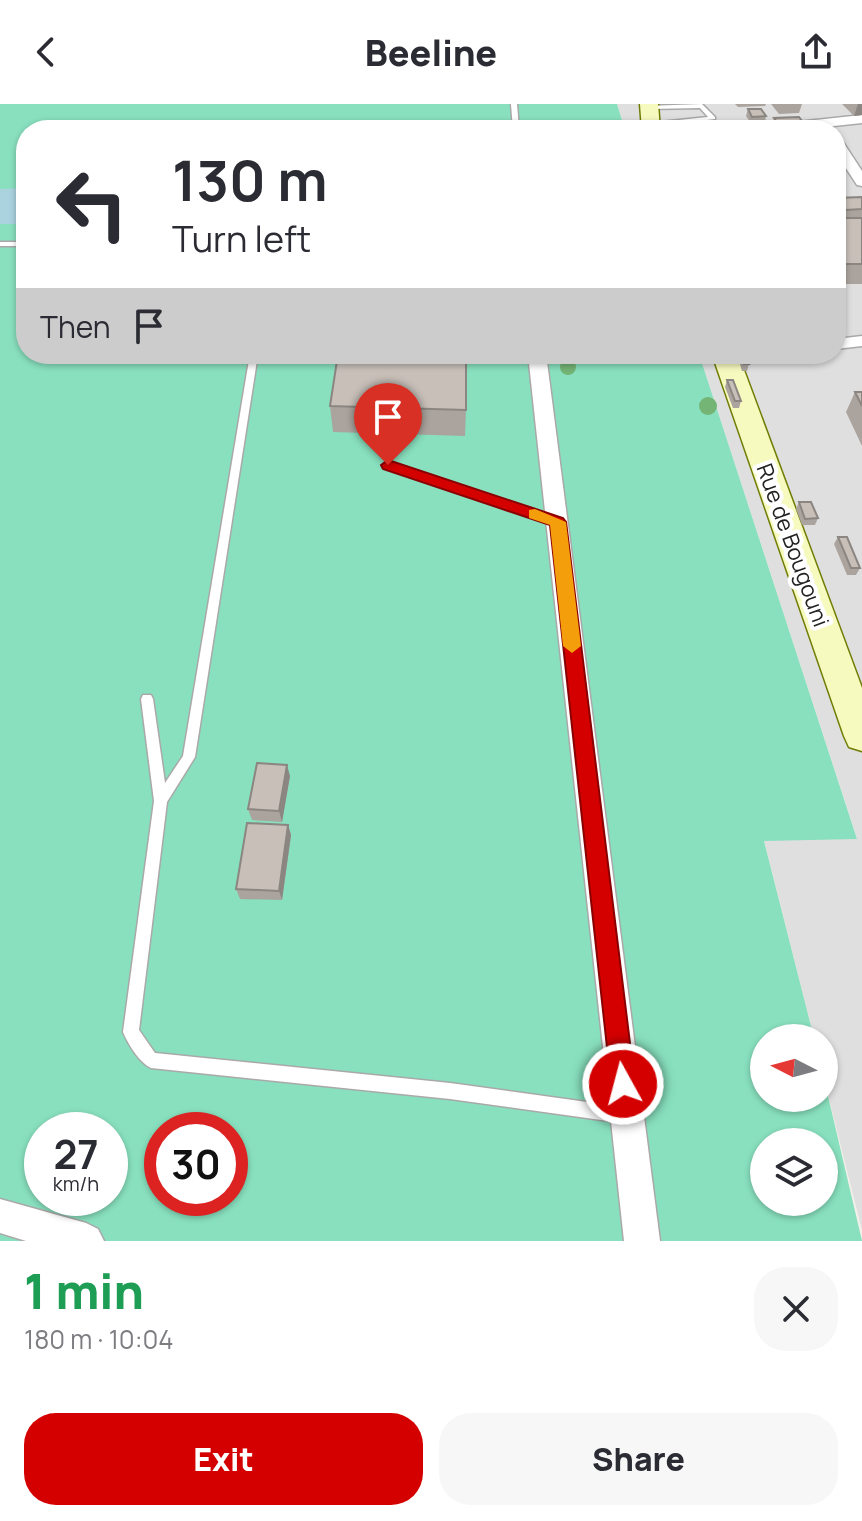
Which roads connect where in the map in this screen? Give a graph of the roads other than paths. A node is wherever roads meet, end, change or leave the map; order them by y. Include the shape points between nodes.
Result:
1 (650, 117) edge
2 (846, 157) edge
3 (862, 182) edge
4 (252, 364) edge
5 (538, 364) edge
6 (729, 364) edge
7 (388, 465) dead end
8 (558, 522) junction
9 (147, 699) dead end
10 (856, 706) edge
11 (862, 736) edge
12 (161, 801) junction
13 (626, 1115) junction
14 (0, 1216) edge
15 (86, 1241) edge
16 (642, 1241) edge

1 - 1 lane via 713,118 702,106
2 - 3 street
4 - 12 lane via 189,757
5 - 8 street
6 - 10 main road, Rue de Bougouni
7 - 8 lane
8 - 13 street
9 - 12 lane
10 - 11 main road, Rue de Bougouni
12 - 13 lane via 131,1032 151,1060
13 - 16 street
14 - 15 street

